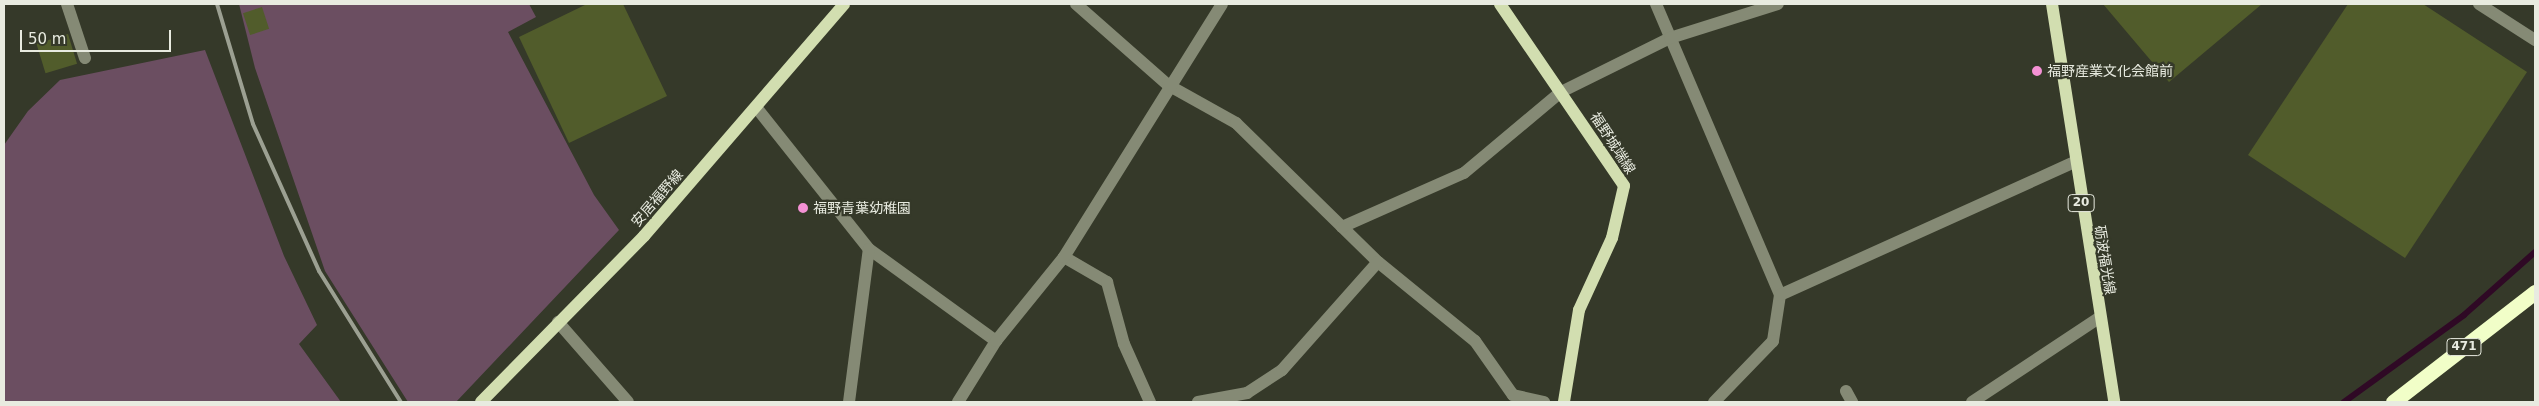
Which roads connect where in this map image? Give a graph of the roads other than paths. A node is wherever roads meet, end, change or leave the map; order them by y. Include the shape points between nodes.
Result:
1 (67, 4) edge
2 (844, 4) edge
3 (1076, 4) edge
4 (1222, 4) edge
5 (1500, 4) edge
6 (1656, 4) edge
7 (1778, 4) edge
8 (2479, 4) edge
9 (2055, 6) edge
10 (1670, 38) junction
11 (2535, 40) edge
12 (84, 58) dead end
13 (1168, 85) junction
14 (1561, 92) junction
15 (756, 107) junction
16 (2074, 162) junction
17 (1342, 227) junction
18 (869, 248) junction
19 (1064, 257) junction
20 (1378, 262) junction
21 (2535, 292) edge
22 (1780, 295) junction
23 (2099, 318) junction
24 (558, 322) junction
25 (996, 341) junction
26 (487, 400) edge
27 (628, 402) edge
28 (849, 402) edge
29 (958, 402) edge
30 (1150, 402) edge
31 (1198, 402) edge
32 (1544, 402) edge
33 (1564, 402) edge
34 (1714, 402) edge
35 (1972, 402) edge
36 (2114, 402) edge
37 (2393, 402) edge

1 - 12 street
2 - 15 main road, 安居福野線
3 - 13 street
4 - 13 street
5 - 14 main road, 福野城端線
6 - 10 street
7 - 10 street
8 - 11 street
9 - 16 main road, 砺波福光線 / 20
10 - 14 street
10 - 22 street
13 - 17 street via 1236,123
13 - 19 street
14 - 17 street via 1464,173
14 - 33 main road, 福野城端線 via 1624,186 1612,238 1579,310
15 - 18 street
15 - 24 main road, 安居福野線 via 644,236
16 - 22 street
16 - 23 main road, 砺波福光線 / 20
17 - 20 street
18 - 25 street
18 - 28 street
19 - 25 street
19 - 30 street via 1106,282 1124,344
20 - 31 street via 1282,370 1247,393
20 - 32 street via 1475,341 1513,395
21 - 37 highway, 471
22 - 34 street via 1773,341
23 - 35 street
23 - 36 main road, 砺波福光線 / 20
24 - 26 main road, 安居福野線
24 - 27 street
25 - 29 street

